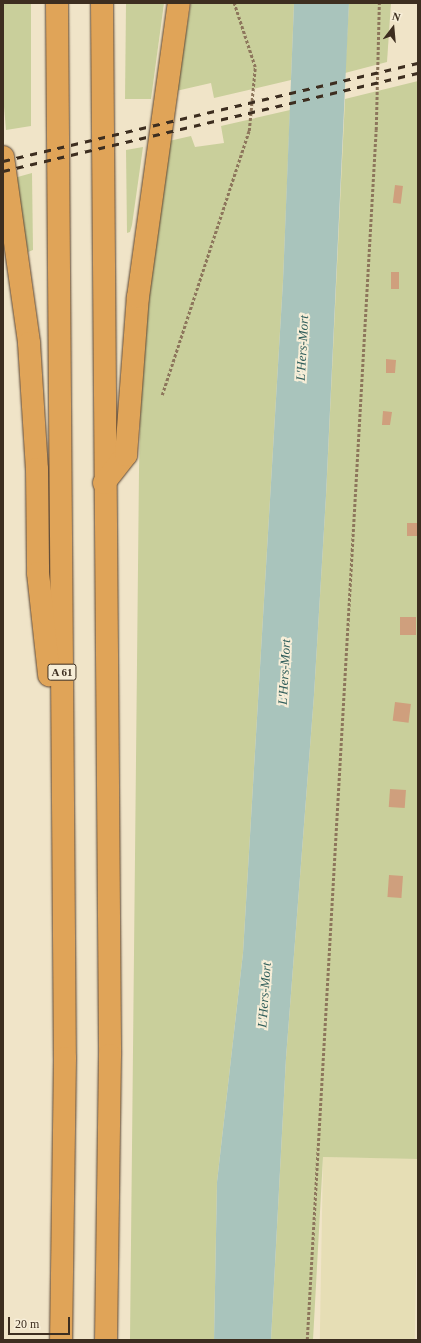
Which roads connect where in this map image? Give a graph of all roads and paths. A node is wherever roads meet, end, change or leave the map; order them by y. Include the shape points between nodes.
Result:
1 (57, 3) edge
2 (102, 3) edge
3 (179, 3) edge
4 (234, 3) edge
5 (379, 3) edge
6 (3, 157) edge
7 (162, 395) dead end
8 (104, 483) junction
9 (62, 787) junction
10 (61, 1340) edge
11 (106, 1340) edge
12 (307, 1340) edge

1 - 9 highway, A 61
2 - 8 highway
3 - 8 highway via 138,297 126,455
4 - 7 path via 255,67 249,131
5 - 12 path via 376,138
6 - 9 highway via 29,343 37,469 38,573
8 - 11 highway via 110,1055
9 - 10 highway, A 61 via 65,1058

